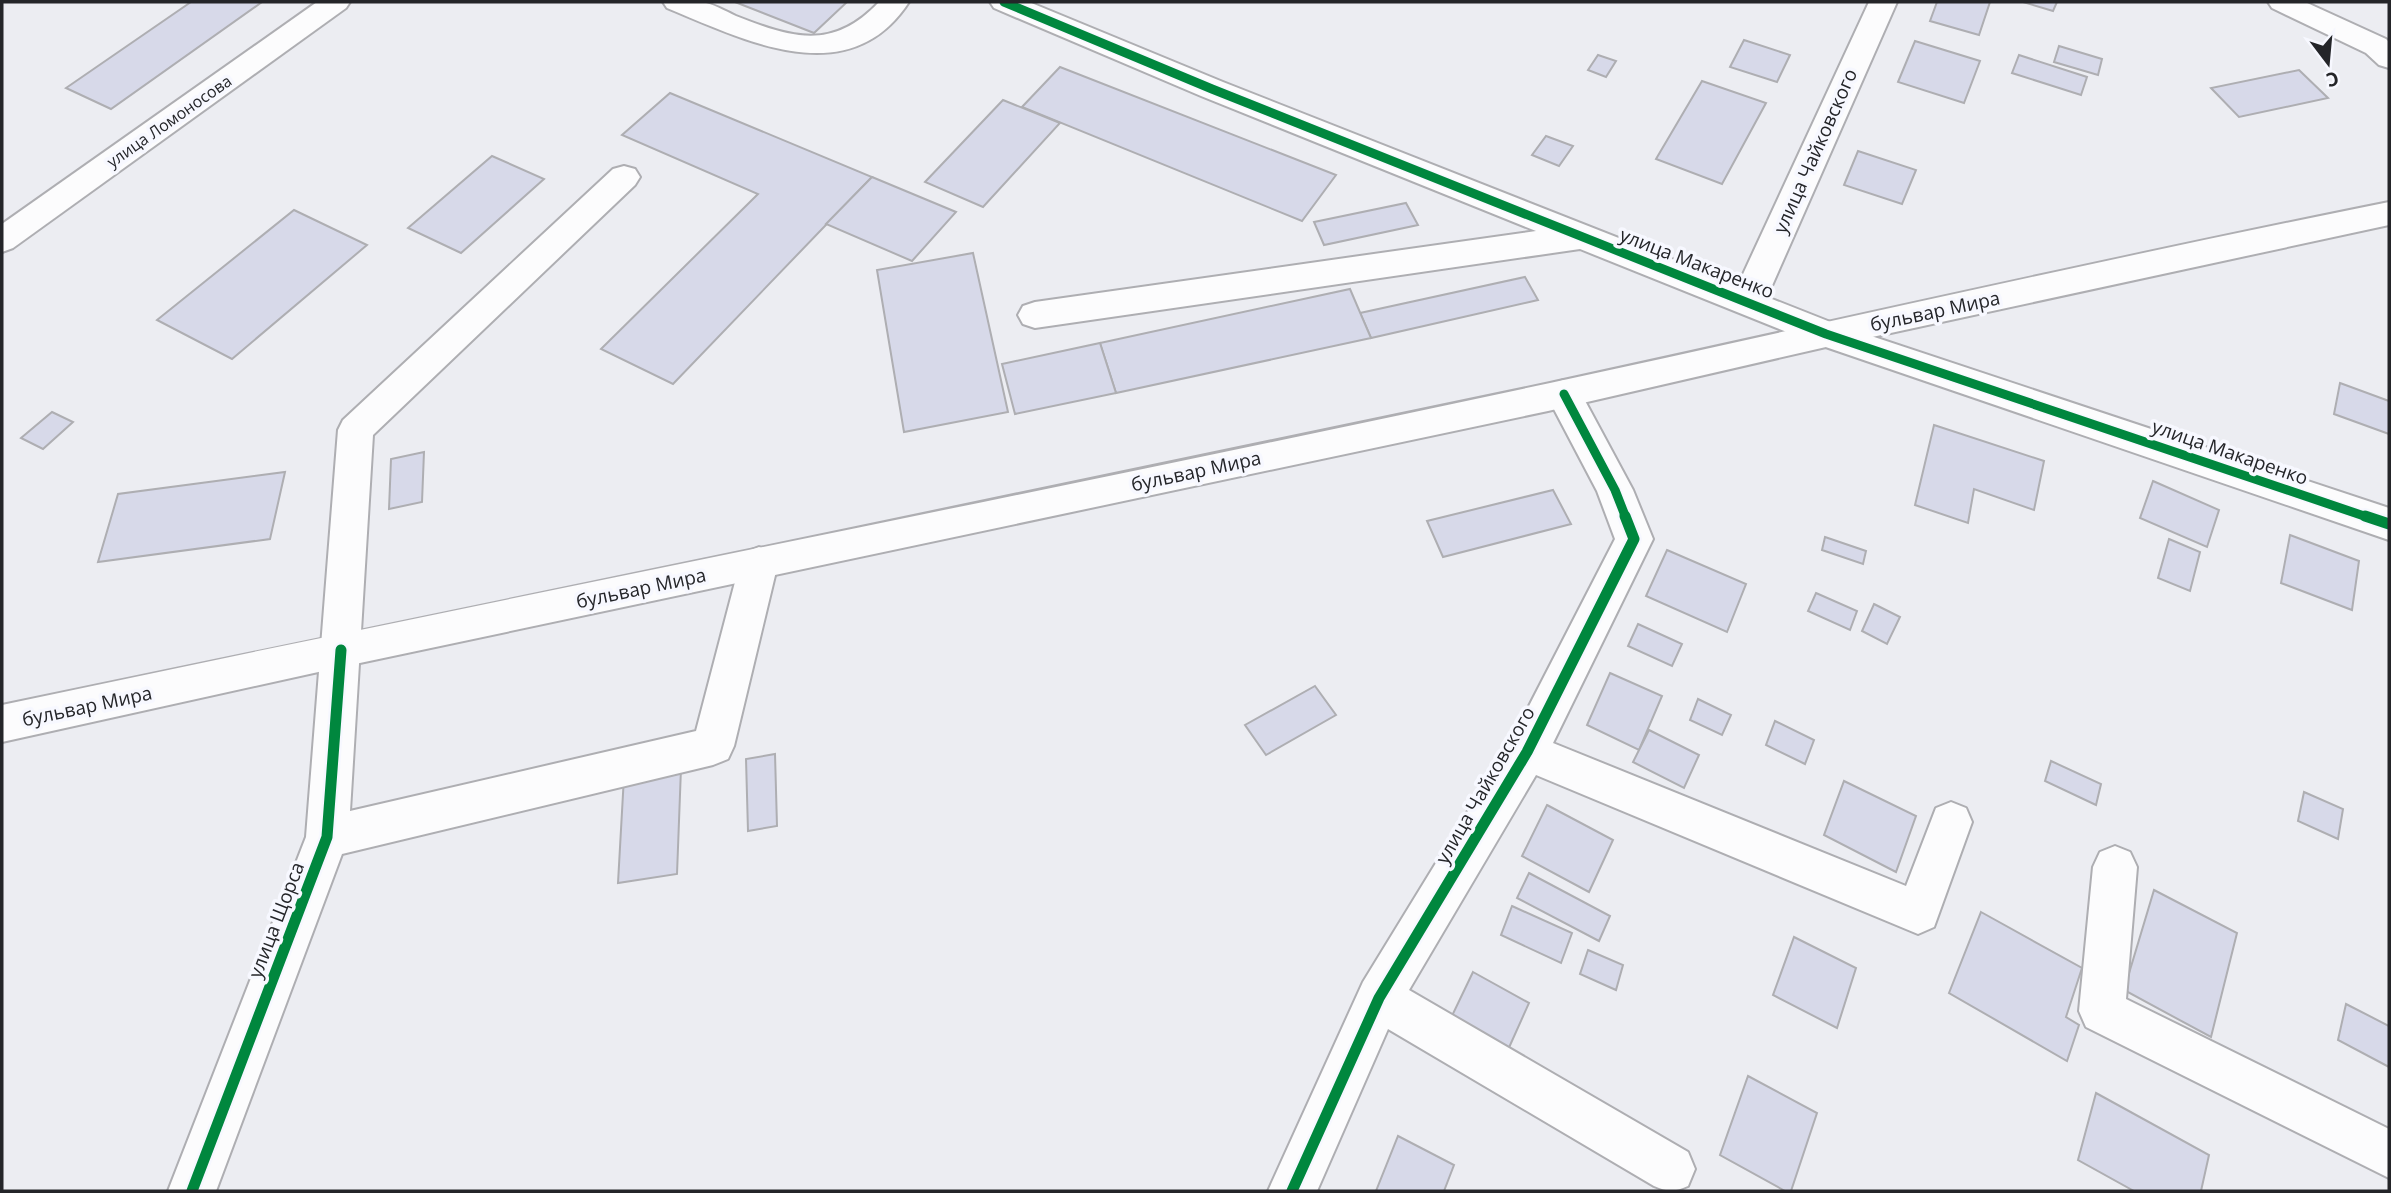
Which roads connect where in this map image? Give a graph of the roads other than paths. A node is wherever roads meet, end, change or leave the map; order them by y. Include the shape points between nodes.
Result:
1 (336, 2) edge
2 (677, 2) edge
3 (895, 2) edge
4 (1004, 2) edge
5 (1882, 2) edge
6 (2282, 2) edge
7 (2389, 58) edge
8 (624, 177) dead end
9 (2389, 213) edge
10 (1581, 236) junction
11 (2, 240) edge
12 (1748, 301) junction
13 (1035, 315) dead end
14 (1826, 334) junction
15 (1564, 394) junction
16 (2389, 524) edge
17 (760, 563) junction
18 (341, 650) junction
19 (2, 724) edge
20 (1527, 752) junction
21 (1951, 822) dead end
22 (327, 837) junction
23 (2115, 866) dead end
24 (1379, 998) junction
25 (2389, 1154) edge
26 (1671, 1169) dead end
27 (192, 1191) edge
28 (1292, 1191) edge

1 - 11 street, улица Ломоносова
2 - 3 street via 807,47 835,44 866,31
4 - 10 street, улица Макаренко
5 - 12 street, улица Чайковского
6 - 7 street via 2376,46
8 - 18 street, улица Щорса via 356,430
9 - 14 street, бульвар Мира
10 - 12 street, улица Макаренко
10 - 13 street
12 - 14 street, улица Макаренко
14 - 15 street, бульвар Мира
14 - 16 street, улица Макаренко
15 - 17 street, бульвар Мира
15 - 20 street, улица Чайковского via 1615,490 1634,540
17 - 18 street, бульвар Мира
17 - 22 street via 713,746
18 - 19 street, бульвар Мира
18 - 22 street, улица Щорса
20 - 21 street via 1918,912
20 - 24 street, улица Чайковского
22 - 27 street, улица Щорса
23 - 25 street via 2102,1011
24 - 26 street
24 - 28 street, улица Чайковского

